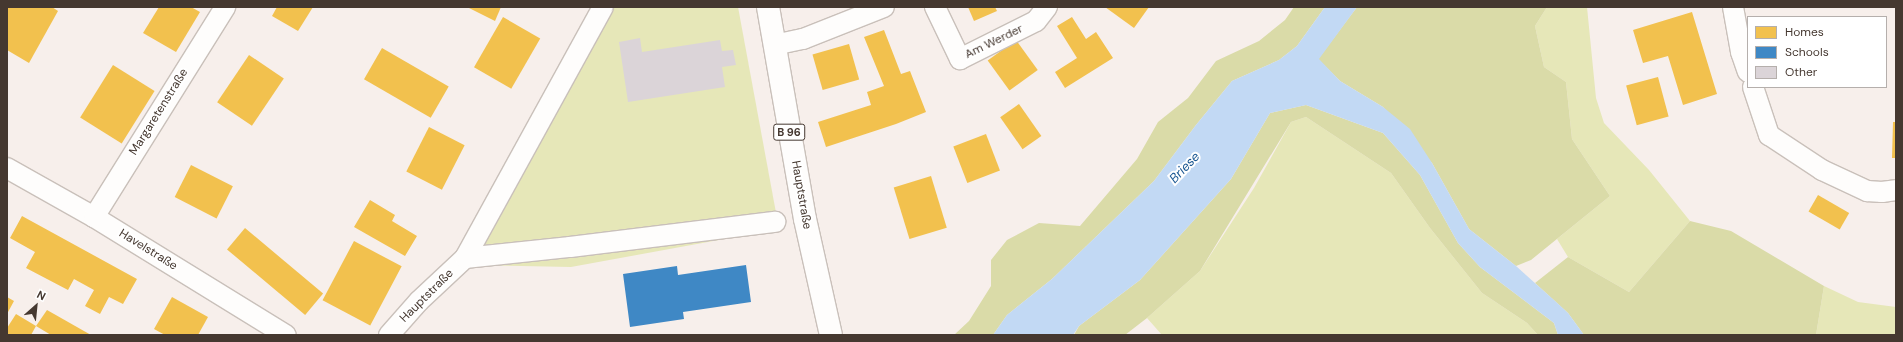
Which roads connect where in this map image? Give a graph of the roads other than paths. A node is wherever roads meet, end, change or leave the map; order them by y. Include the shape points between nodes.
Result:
1 (224, 7) edge
2 (603, 7) edge
3 (768, 7) edge
4 (884, 7) edge
5 (935, 7) edge
6 (1733, 7) edge
7 (1036, 12) edge
8 (774, 45) junction
9 (1747, 69) edge
10 (1753, 88) edge
11 (7, 168) edge
12 (1896, 190) edge
13 (94, 217) junction
14 (775, 222) dead end
15 (465, 258) junction
16 (286, 335) edge
17 (389, 335) edge
18 (830, 335) edge

1 - 13 street, Margaretenstraße
2 - 15 street, Hauptstraße
3 - 8 main road, Hauptstraße / B 96
4 - 8 street via 803,39
5 - 7 street, Am Werder via 960,59
6 - 9 street
8 - 18 main road, Hauptstraße / B 96 via 815,271
10 - 12 street via 1769,135 1822,170 1867,191
11 - 13 street, Havelstraße
13 - 16 street, Havelstraße
14 - 15 street
15 - 17 street, Hauptstraße

